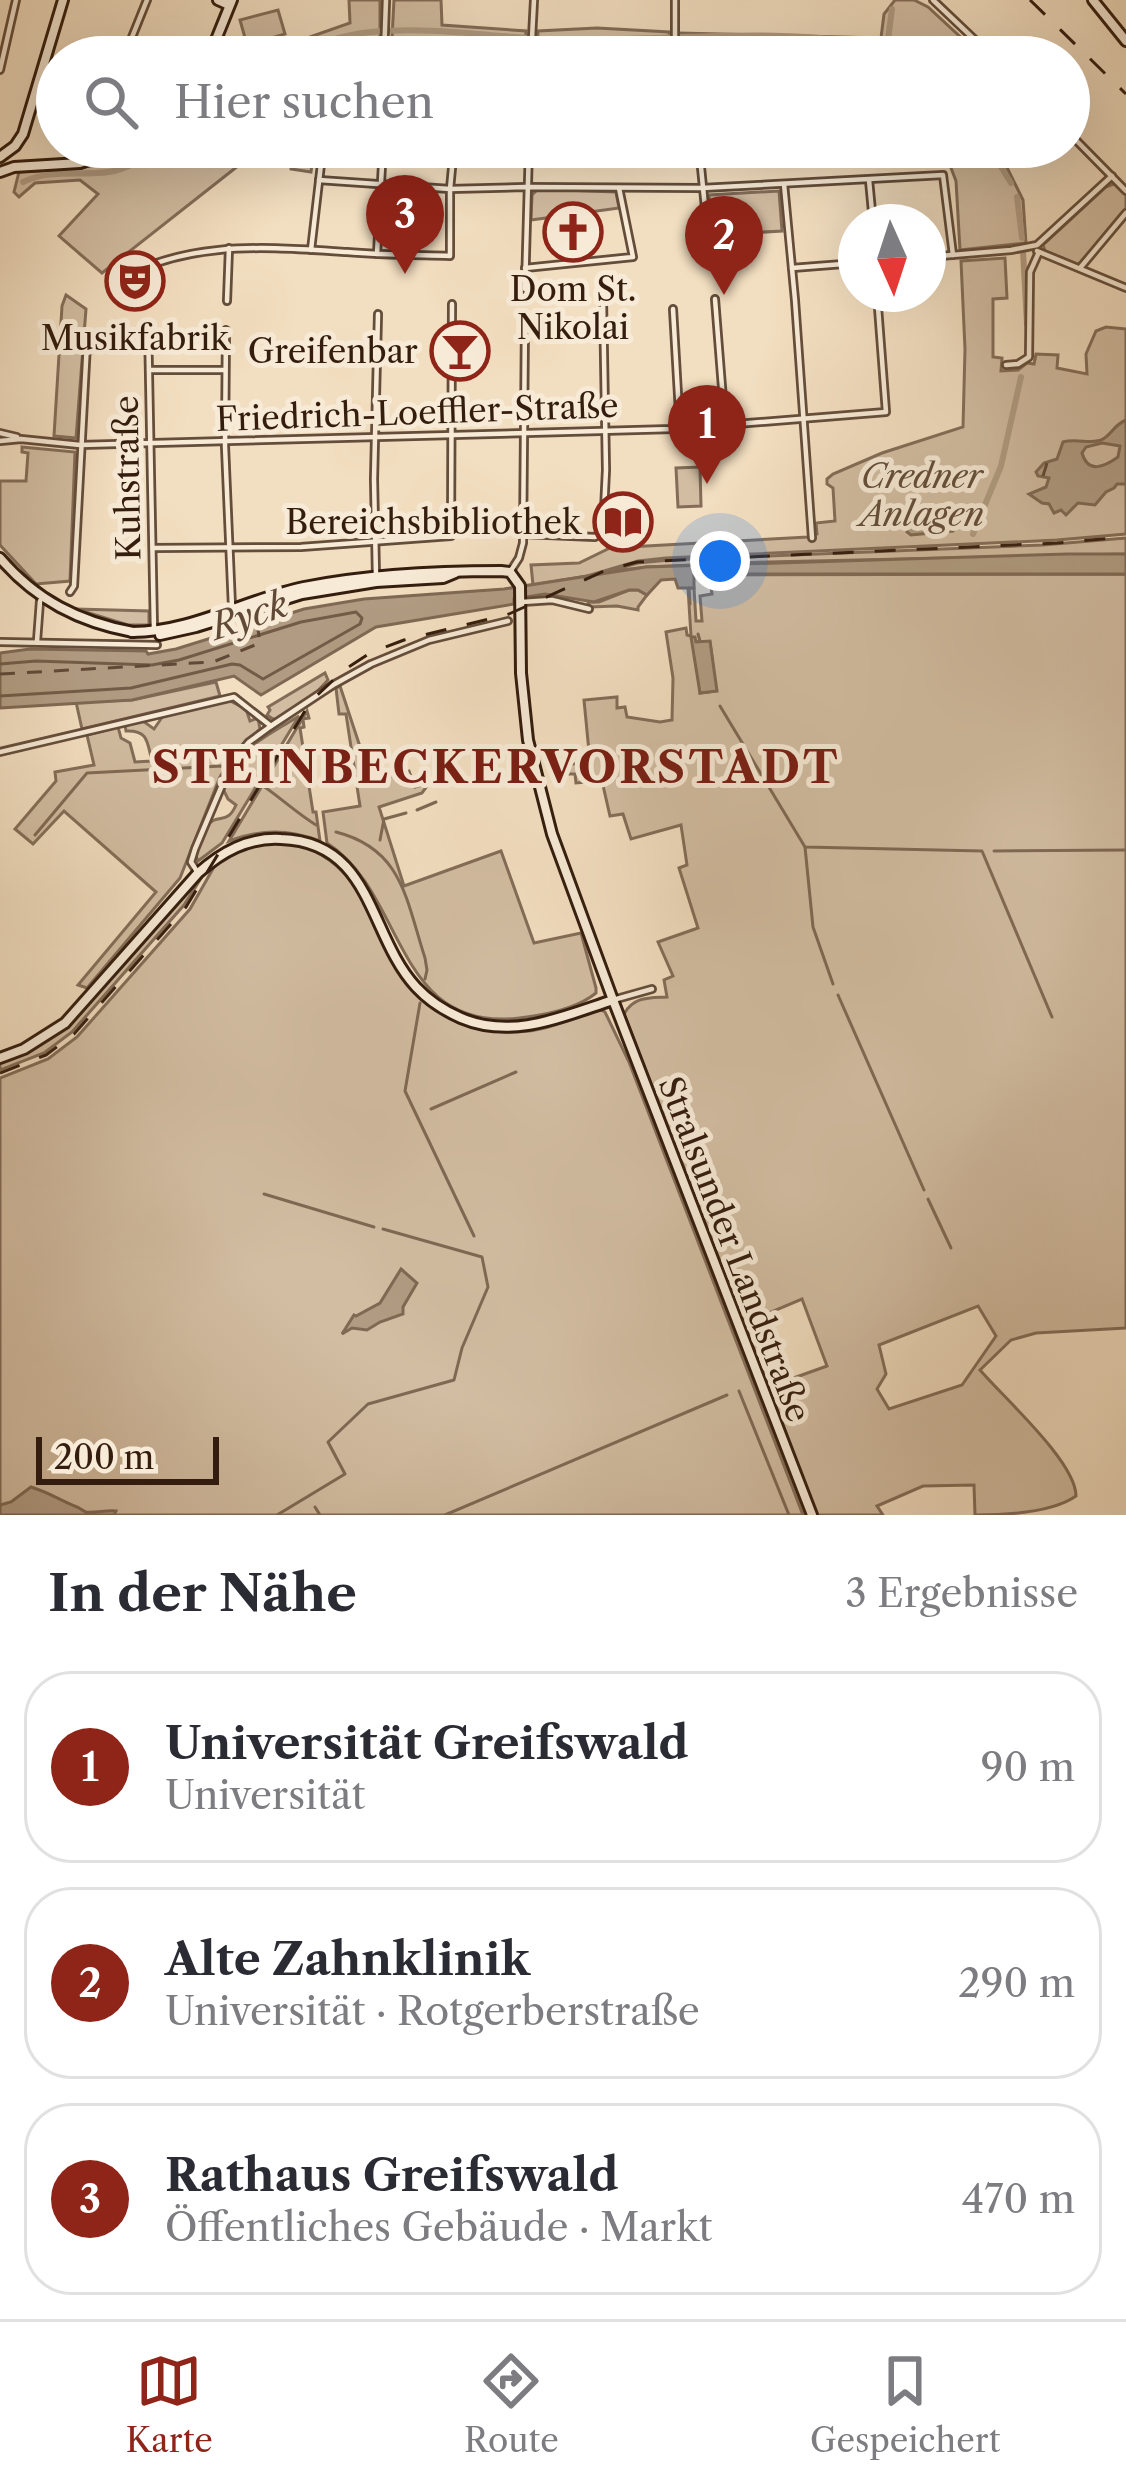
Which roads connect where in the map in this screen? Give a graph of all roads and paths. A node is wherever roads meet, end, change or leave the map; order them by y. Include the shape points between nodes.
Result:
1 (16, 0) edge
2 (64, 0) edge
3 (147, 0) edge
4 (218, 0) edge
5 (386, 0) edge
6 (534, 0) edge
7 (675, 0) edge
8 (924, 0) edge
9 (1093, 0) edge
10 (231, 2) edge
11 (936, 3) edge
12 (53, 36) edge
13 (132, 36) edge
14 (217, 36) edge
15 (385, 36) edge
16 (532, 36) edge
17 (674, 36) edge
18 (971, 36) edge
19 (1126, 41) edge
20 (0, 70) edge
21 (36, 92) edge
22 (1090, 154) edge
23 (0, 157) edge
24 (36, 166) edge
25 (320, 168) edge
26 (382, 168) edge
27 (452, 168) edge
28 (527, 168) edge
29 (701, 168) edge
30 (0, 172) edge
31 (1112, 176) junction
32 (319, 180) junction
33 (869, 180) junction
34 (784, 184) junction
35 (382, 186) junction
36 (526, 187) junction
37 (619, 188) junction
38 (702, 188) junction
39 (450, 189) junction
40 (1126, 191) edge
41 (871, 204) edge
42 (1126, 213) edge
43 (708, 238) dead end
44 (230, 248) junction
45 (1034, 249) junction
46 (310, 250) junction
47 (377, 254) junction
48 (952, 255) junction
49 (946, 256) edge
50 (838, 264) edge
51 (148, 268) junction
52 (525, 268) junction
53 (792, 268) junction
54 (1078, 270) junction
55 (110, 285) dead end
56 (1126, 288) edge
57 (525, 289) dead end
58 (148, 294) dead end
59 (715, 299) dead end
60 (603, 301) dead end
61 (227, 302) dead end
62 (452, 304) dead end
63 (673, 309) dead end
64 (878, 312) edge
65 (378, 314) dead end
66 (525, 321) dead end
67 (148, 323) dead end
68 (226, 331) dead end
69 (87, 343) dead end
70 (1006, 365) dead end
71 (149, 370) junction
72 (224, 370) junction
73 (804, 420) junction
74 (725, 425) junction
75 (680, 429) junction
76 (606, 430) junction
77 (525, 433) junction
78 (450, 435) junction
79 (0, 437) edge
80 (375, 437) junction
81 (225, 441) junction
82 (150, 443) junction
83 (80, 445) junction
84 (523, 534) junction
85 (812, 538) dead end
86 (375, 540) junction
87 (153, 548) junction
88 (230, 548) junction
89 (0, 558) edge
90 (510, 572) junction
91 (376, 579) junction
92 (70, 592) dead end
93 (522, 600) junction
94 (40, 601) dead end
95 (589, 609) dead end
96 (233, 612) junction
97 (508, 621) dead end
98 (154, 631) junction
99 (132, 632) junction
100 (37, 641) junction
101 (0, 642) edge
102 (157, 645) dead end
103 (271, 726) junction
104 (0, 752) edge
105 (198, 873) junction
106 (652, 989) dead end
107 (613, 1000) junction
108 (0, 1058) edge
109 (812, 1515) edge

1 - 20 street
2 - 12 main road
3 - 13 street
4 - 10 main road
5 - 15 street
6 - 16 street
7 - 17 street
8 - 11 street
9 - 19 main road
10 - 14 main road
11 - 18 street
21 - 23 main road via 23,134
22 - 31 street
24 - 30 main road
25 - 32 street
26 - 35 street
27 - 39 street
28 - 36 street
29 - 38 street
31 - 40 street
31 - 45 street
32 - 35 street
32 - 46 street
33 - 34 street
33 - 41 street
33 - 48 street via 943,175
34 - 38 street
34 - 53 street
35 - 39 street
35 - 47 street
36 - 37 street
36 - 39 street
36 - 52 street
37 - 38 street
37 - 52 street via 633,257
38 - 43 street
39 - 47 street via 450,256
42 - 54 street
44 - 46 street
44 - 51 street
44 - 61 street
45 - 48 street
45 - 54 street
45 - 70 street via 1029,357
46 - 47 street
48 - 49 street
50 - 53 street
51 - 55 street
51 - 58 street
52 - 57 street
53 - 73 street
54 - 56 street
59 - 74 street
60 - 76 street
62 - 78 street
63 - 75 street
64 - 73 street, Friedrich-Loeffler-Straße via 886,412
65 - 80 street
66 - 77 street
67 - 71 street, Kuhstraße
68 - 72 street
69 - 83 street
71 - 72 street
71 - 82 street, Kuhstraße
72 - 81 street
73 - 74 street, Friedrich-Loeffler-Straße
73 - 85 street
74 - 75 street, Friedrich-Loeffler-Straße
75 - 76 street, Friedrich-Loeffler-Straße
76 - 77 street, Friedrich-Loeffler-Straße
76 - 84 street via 600,536
77 - 78 street, Friedrich-Loeffler-Straße
77 - 84 street
78 - 80 street, Friedrich-Loeffler-Straße
78 - 86 street via 451,536
79 - 83 street, Friedrich-Loeffler-Straße
80 - 81 street, Friedrich-Loeffler-Straße
80 - 86 street
81 - 82 street, Friedrich-Loeffler-Straße
81 - 88 street
82 - 83 street, Friedrich-Loeffler-Straße
82 - 87 street, Kuhstraße
83 - 92 street
84 - 90 street
86 - 88 street
86 - 91 street
87 - 88 street
87 - 98 street, Kuhstraße
88 - 96 street
89 - 99 main road via 49,602
90 - 91 main road
90 - 93 main road, Stralsunder Landstraße
91 - 96 main road via 301,588
93 - 95 street
93 - 107 main road, Stralsunder Landstraße via 521,673 537,784
94 - 100 street
96 - 98 main road
96 - 99 main road via 172,633
97 - 103 street via 371,664
98 - 99 main road
100 - 101 street
100 - 102 street
103 - 104 street via 234,697
103 - 105 street via 231,764 192,859
105 - 107 main road via 255,840 324,850 358,881 416,987 464,1020 545,1024
105 - 108 main road via 65,1023
106 - 107 street
107 - 109 main road, Stralsunder Landstraße

